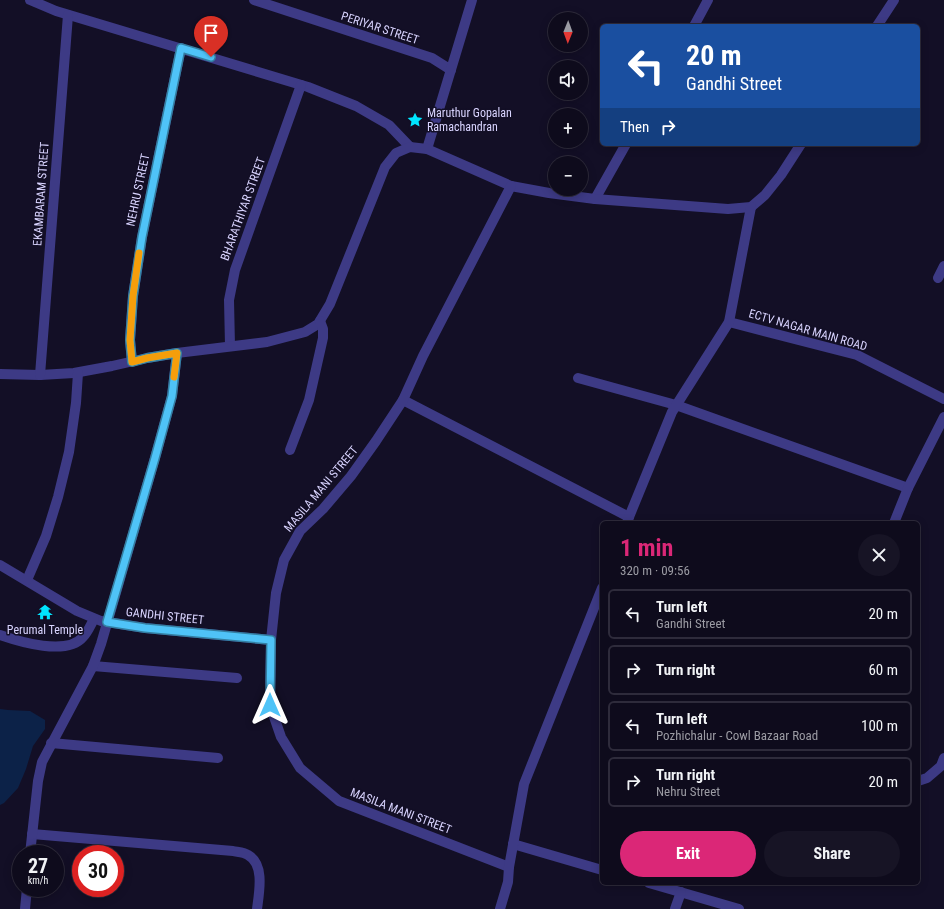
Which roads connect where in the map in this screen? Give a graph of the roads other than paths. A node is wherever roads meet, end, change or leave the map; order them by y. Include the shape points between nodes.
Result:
1 (30, 0) edge
2 (254, 0) edge
3 (472, 0) edge
4 (708, 0) edge
5 (894, 0) edge
6 (68, 15) junction
7 (695, 24) edge
8 (878, 24) edge
9 (181, 48) junction
10 (451, 70) junction
11 (301, 85) junction
12 (625, 146) edge
13 (800, 146) edge
14 (410, 147) junction
15 (427, 149) junction
16 (511, 186) junction
17 (595, 199) junction
18 (751, 207) junction
19 (944, 266) edge
20 (938, 278) dead end
21 (320, 321) junction
22 (729, 322) junction
23 (230, 346) junction
24 (177, 353) junction
25 (132, 362) junction
26 (78, 373) junction
27 (0, 374) edge
28 (40, 375) junction
29 (578, 378) dead end
30 (944, 398) edge
31 (403, 400) junction
32 (676, 405) junction
33 (944, 417) edge
34 (290, 450) dead end
35 (908, 488) junction
36 (628, 520) edge
37 (895, 521) edge
38 (0, 565) edge
39 (27, 580) junction
40 (600, 593) edge
41 (94, 618) junction
42 (107, 622) junction
43 (0, 635) edge
44 (271, 640) junction
45 (93, 666) junction
46 (237, 678) dead end
47 (52, 743) junction
48 (218, 758) dead end
49 (944, 758) edge
50 (920, 780) edge
51 (32, 834) junction
52 (513, 844) junction
53 (31, 845) edge
54 (509, 867) junction
55 (600, 869) edge
56 (655, 885) edge
57 (681, 892) junction
58 (26, 897) edge
59 (25, 909) edge
60 (257, 909) edge
61 (500, 909) edge
62 (675, 909) edge
63 (739, 909) edge

1 - 6 street
2 - 10 street, PERIYAR STREET via 432,58
3 - 10 street
4 - 7 street
5 - 8 street
6 - 9 street
6 - 28 street, EKAMBARAM STREET
9 - 11 street
9 - 25 street, NEHRU STREET via 142,237 133,296 130,340
10 - 15 street
11 - 14 street via 356,106 390,125
11 - 23 street, BHARATHIYAR STREET via 235,270 229,300
12 - 17 street
13 - 18 street via 765,196
14 - 15 street
14 - 21 street via 396,153 385,167 330,304
15 - 16 street
16 - 17 street
16 - 31 street, MASILA MANI STREET via 422,356
17 - 18 street via 728,209
18 - 22 street
19 - 20 street
21 - 23 street via 306,332 267,342
21 - 34 street via 323,338 309,400
22 - 30 street, ECTV NAGAR MAIN ROAD via 857,355
22 - 32 street
23 - 24 street
24 - 25 street
24 - 42 street via 172,396
25 - 26 street
26 - 28 street
26 - 39 street via 69,452 58,497 46,536
27 - 28 street
29 - 32 street
31 - 36 street
31 - 44 street, MASILA MANI STREET via 351,476 300,531 284,560 276,593
32 - 35 street
32 - 36 street
33 - 35 street
35 - 37 street
38 - 39 street, GANDHI STREET
39 - 41 street, GANDHI STREET via 76,611
40 - 52 street via 524,784
41 - 42 street, GANDHI STREET
41 - 43 street via 83,638 71,645 49,647
42 - 44 street, GANDHI STREET
42 - 45 street
44 - 54 street, MASILA MANI STREET via 270,705 281,736 300,768 339,801
45 - 46 street
45 - 47 street
47 - 48 street
47 - 51 street via 42,762
49 - 50 street via 940,766 927,778
51 - 53 street
51 - 60 street via 248,854 256,862 259,871
52 - 54 street
52 - 55 street
54 - 61 street via 508,882
56 - 57 street
57 - 62 street
57 - 63 street
58 - 59 street

